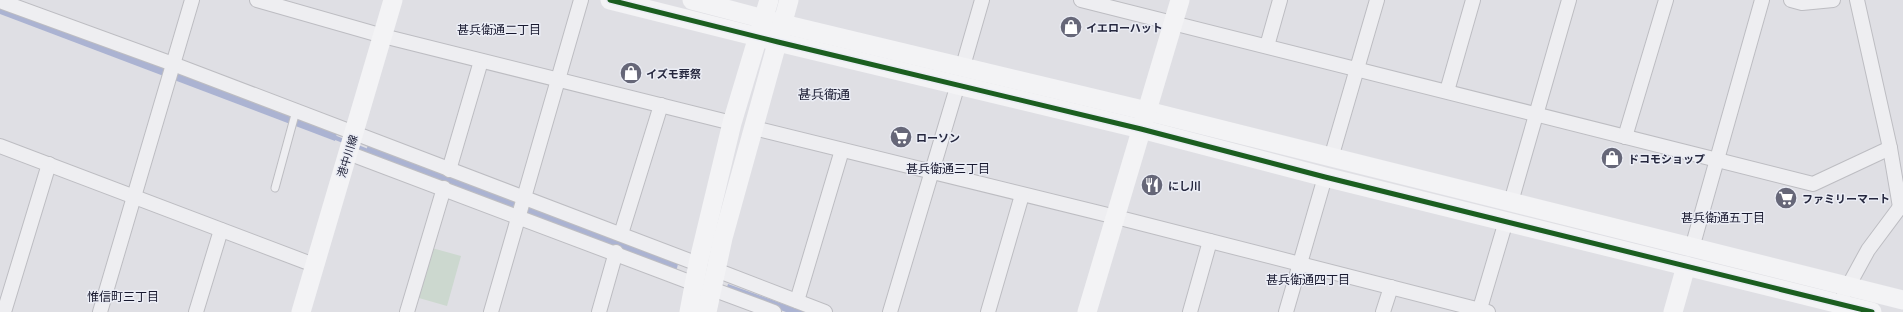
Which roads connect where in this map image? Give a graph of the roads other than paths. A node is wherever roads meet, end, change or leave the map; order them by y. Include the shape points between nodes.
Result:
1 (192, 0) edge
2 (257, 0) edge
3 (393, 0) edge
4 (581, 0) edge
5 (610, 0) edge
6 (692, 0) edge
7 (768, 0) edge
8 (790, 0) edge
9 (982, 0) edge
10 (1081, 0) edge
11 (1180, 0) edge
12 (1280, 0) edge
13 (1377, 0) edge
14 (1473, 0) edge
15 (1569, 0) edge
16 (1666, 0) edge
17 (1762, 0) edge
18 (1791, 0) edge
19 (1833, 0) edge
20 (1857, 0) edge
21 (0, 1) edge
22 (763, 18) junction
23 (1173, 22) junction
24 (783, 24) junction
25 (383, 36) junction
26 (757, 37) junction
27 (778, 42) junction
28 (1267, 46) junction
29 (481, 60) junction
30 (963, 66) junction
31 (1356, 69) junction
32 (171, 71) junction
33 (557, 80) junction
34 (958, 84) junction
35 (1447, 91) junction
36 (661, 105) junction
37 (1147, 111) junction
38 (295, 114) junction
39 (1535, 115) junction
40 (732, 123) junction
41 (754, 128) junction
42 (1141, 129) junction
43 (1626, 137) junction
44 (351, 144) junction
45 (0, 146) edge
46 (1890, 148) junction
47 (842, 150) junction
48 (1331, 158) junction
49 (1716, 160) junction
50 (49, 164) junction
51 (449, 170) junction
52 (932, 173) junction
53 (1325, 177) junction
54 (275, 188) dead end
55 (444, 188) junction
56 (1022, 194) junction
57 (134, 197) junction
58 (1511, 202) junction
59 (1902, 205) edge
60 (521, 207) junction
61 (1116, 217) junction
62 (1506, 221) junction
63 (220, 230) junction
64 (621, 234) junction
65 (1210, 241) junction
66 (1692, 248) junction
67 (616, 252) junction
68 (1300, 264) junction
69 (314, 265) junction
70 (1686, 266) junction
71 (707, 267) junction
72 (703, 286) junction
73 (1848, 286) junction
74 (1391, 287) junction
75 (1903, 300) edge
76 (797, 301) junction
77 (1836, 308) edge
78 (1482, 311) edge
79 (4, 312) edge
80 (100, 312) edge
81 (196, 312) edge
82 (301, 312) edge
83 (407, 312) edge
84 (491, 312) edge
85 (599, 312) edge
86 (690, 312) edge
87 (708, 312) edge
88 (774, 312) edge
89 (825, 312) edge
90 (890, 312) edge
91 (988, 312) edge
92 (1088, 312) edge
93 (1190, 312) edge
94 (1286, 312) edge
95 (1383, 312) edge
96 (1673, 312) edge
97 (1872, 312) edge

1 - 32 street
2 - 25 street
3 - 25 street, 港中川線
4 - 33 street
5 - 26 street
6 - 22 street
7 - 22 street
8 - 24 street
9 - 30 street
10 - 23 street
11 - 23 street
12 - 28 street
13 - 31 street
14 - 35 street
15 - 39 street
16 - 43 street
17 - 49 street
18 - 19 street via 1802,3
20 - 46 street
21 - 32 street
22 - 24 street
22 - 26 street
23 - 28 street
23 - 37 street
24 - 27 street
24 - 30 street
25 - 29 street
25 - 44 street, 港中川線
26 - 27 street
26 - 40 street
27 - 34 street
27 - 41 street
28 - 31 street
29 - 33 street
29 - 51 street
30 - 37 street
31 - 35 street
31 - 48 street
32 - 38 street
32 - 57 street
33 - 36 street
33 - 60 street
34 - 42 street
34 - 52 street
35 - 39 street
36 - 40 street
36 - 64 street
37 - 42 street
37 - 48 street
38 - 44 street
38 - 54 lane
39 - 43 street
39 - 58 street
40 - 71 street
41 - 47 street
41 - 71 street via 723,238
42 - 53 street
42 - 61 street
43 - 49 street
44 - 51 street
44 - 55 street
44 - 69 street, 港中川線
45 - 50 street
46 - 49 street via 1813,184
46 - 59 street
47 - 52 street
47 - 76 street
48 - 58 street
49 - 66 street
50 - 57 street
50 - 79 street
51 - 60 street
52 - 56 street
52 - 90 street
53 - 62 street
53 - 68 street
55 - 60 street
55 - 83 street
56 - 61 street
56 - 91 street
57 - 63 street
57 - 80 street
58 - 66 street
59 - 73 street via 1868,250
60 - 64 street
60 - 67 street
60 - 84 street
61 - 65 street
61 - 92 street
62 - 70 street
62 - 78 street
63 - 69 street
63 - 81 street
64 - 71 street
65 - 68 street
65 - 93 street
66 - 73 street
67 - 72 street
67 - 85 street
68 - 74 street
68 - 94 street
69 - 82 street, 港中川線
70 - 77 street
70 - 96 street
71 - 72 street
71 - 76 street
72 - 86 street
72 - 87 street
72 - 88 street
73 - 75 street
73 - 77 street
74 - 78 street
74 - 95 street
76 - 89 street
77 - 97 street

